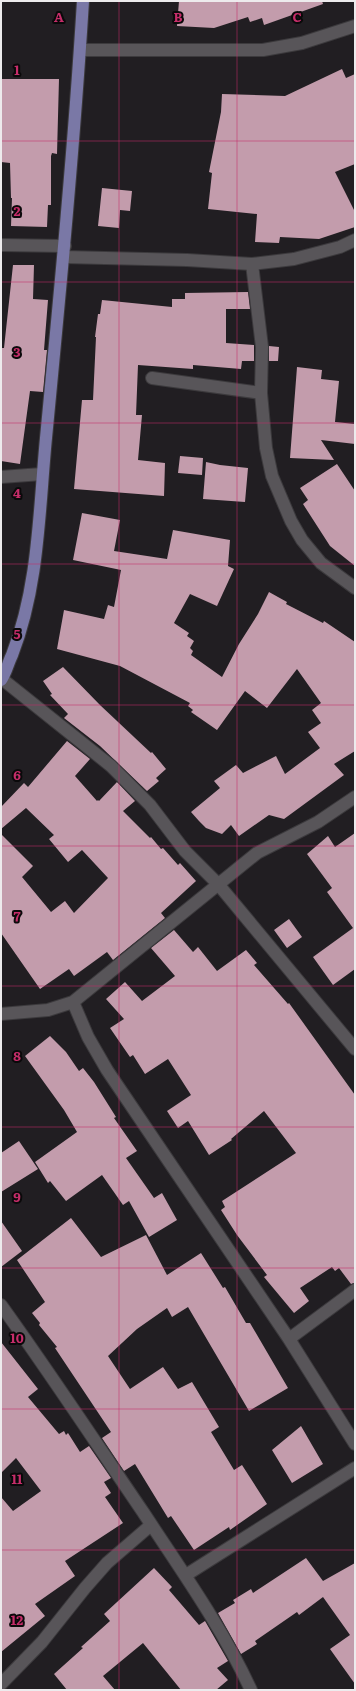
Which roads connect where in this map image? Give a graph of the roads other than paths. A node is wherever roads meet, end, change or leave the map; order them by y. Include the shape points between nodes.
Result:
1 (83, 1) edge
2 (355, 26) edge
3 (80, 50) junction
4 (355, 240) edge
5 (1, 245) edge
6 (64, 252) junction
7 (252, 264) junction
8 (152, 378) dead end
9 (261, 393) junction
10 (42, 474) junction
11 (1, 477) edge
12 (355, 588) edge
13 (2, 680) edge
14 (355, 797) edge
15 (218, 884) junction
16 (73, 1002) junction
17 (1, 1014) edge
18 (355, 1050) edge
19 (355, 1290) edge
20 (1, 1305) edge
21 (289, 1339) junction
22 (355, 1444) edge
23 (355, 1468) edge
24 (151, 1525) junction
25 (186, 1575) junction
26 (1, 1684) edge
27 (251, 1690) edge

1 - 3 main road
2 - 3 street via 302,43 263,50
3 - 6 main road
4 - 7 street via 340,247 294,259
5 - 6 street
6 - 7 street
6 - 10 main road
7 - 9 street via 262,347
8 - 9 street
9 - 12 street via 266,448 272,476 291,521 302,540 321,563
10 - 11 street
10 - 13 main road via 39,526 28,596 20,635
13 - 15 street via 112,766 150,805 185,851
14 - 15 street via 318,822 257,853
15 - 16 street
15 - 18 street
16 - 17 street via 48,1010
16 - 21 street via 88,1037 107,1070
19 - 21 street
20 - 24 street
21 - 22 street
23 - 25 street
24 - 25 street
24 - 26 street via 107,1563 42,1642
25 - 27 street

